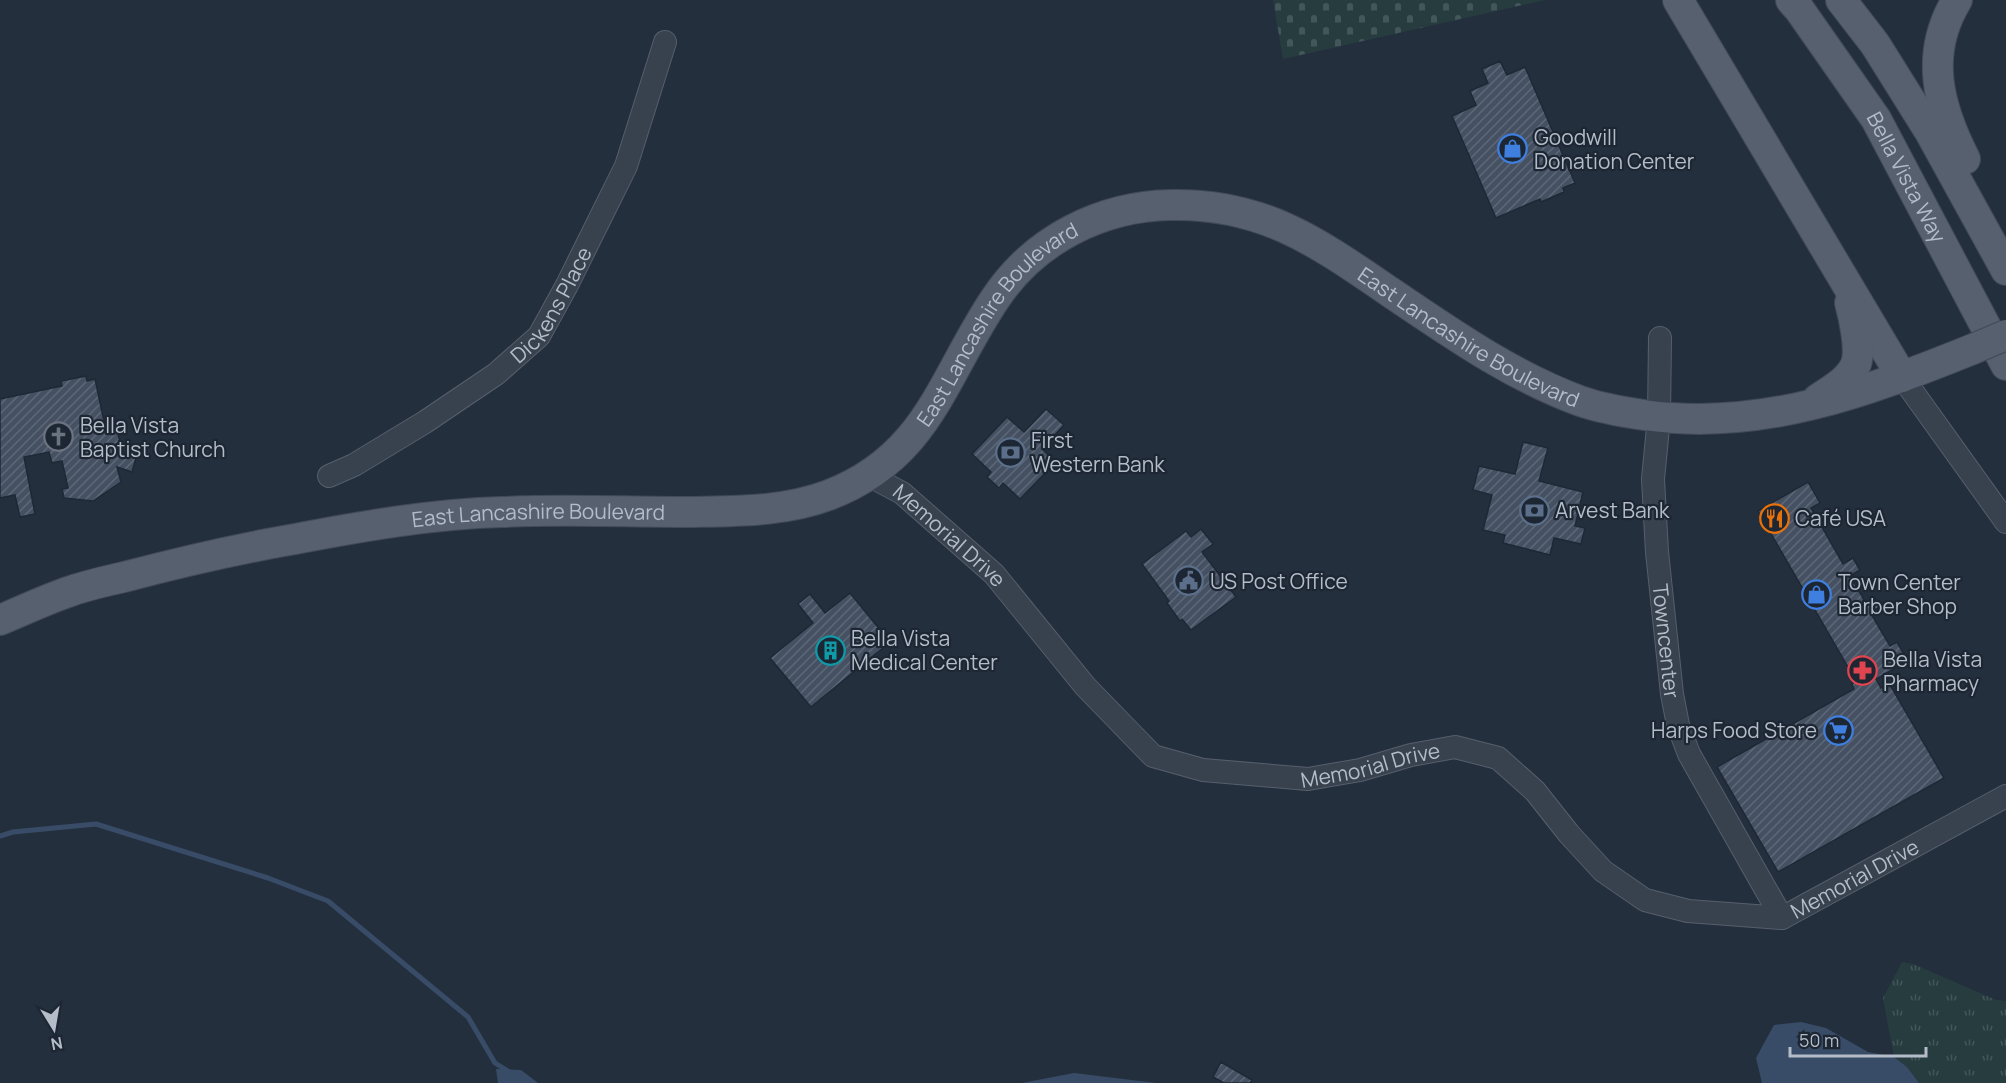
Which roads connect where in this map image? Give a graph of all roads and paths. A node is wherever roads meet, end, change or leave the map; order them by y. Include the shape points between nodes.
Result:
1 (1678, 0) edge
2 (1791, 0) edge
3 (1841, 0) edge
4 (1957, 0) edge
5 (665, 42) dead end
6 (2006, 236) edge
7 (2006, 270) edge
8 (1844, 280) junction
9 (2006, 335) edge
10 (1660, 338) dead end
11 (2006, 365) edge
12 (1902, 377) junction
13 (1806, 407) junction
14 (1659, 417) junction
15 (329, 476) dead end
16 (870, 476) junction
17 (2006, 522) edge
18 (0, 620) edge
19 (2006, 796) edge
20 (1782, 918) junction

1 - 8 main road
2 - 11 main road, Bella Vista Way via 1876,119
3 - 7 main road, Bella Vista Way via 1875,44 1930,132
4 - 6 main road via 1946,18 1936,61 1940,95 1953,134
5 - 15 street, Dickens Place via 626,166 538,336 496,374 434,416
8 - 12 main road
8 - 13 main road via 1857,326 1856,363 1843,381
9 - 12 main road, East Lancashire Boulevard, bridge
10 - 14 street, Towncenter
12 - 13 main road, East Lancashire Boulevard
12 - 17 street
13 - 14 main road, East Lancashire Boulevard via 1706,420
14 - 16 main road, East Lancashire Boulevard via 1583,402 1533,381 1476,351 1326,248 1267,219 1219,206 1167,205 1123,210 1079,225 1044,246 1024,264 996,297 939,399 909,440
14 - 20 street, Towncenter via 1653,479 1657,552 1678,725 1689,754
16 - 18 main road, East Lancashire Boulevard via 827,496 780,508 502,512 437,516 342,530 200,557 73,590
16 - 20 street, Memorial Drive via 903,493 994,574 1078,679 1153,756 1203,770 1308,779 1455,747 1498,758 1535,792 1603,871 1645,900 1689,912
19 - 20 street, Memorial Drive

